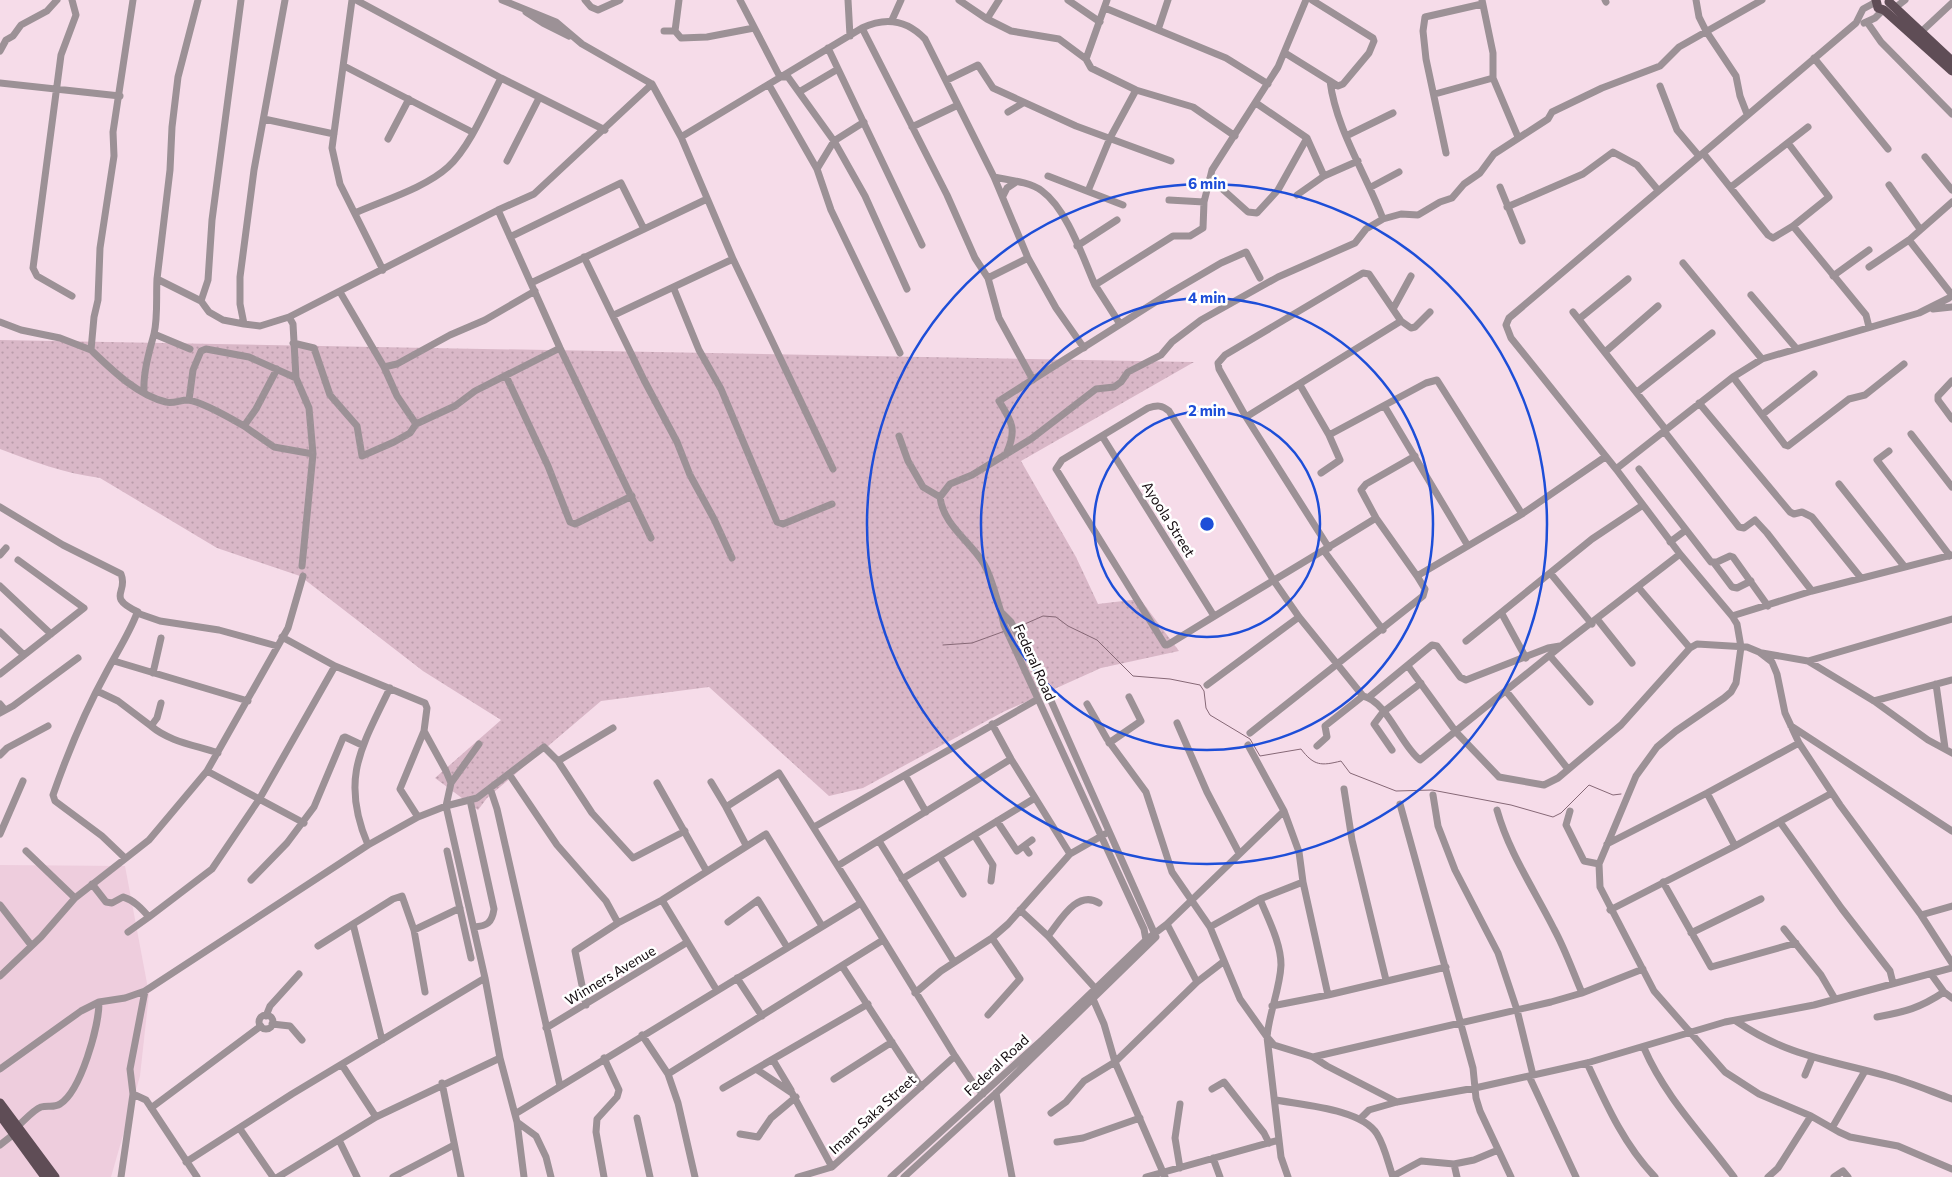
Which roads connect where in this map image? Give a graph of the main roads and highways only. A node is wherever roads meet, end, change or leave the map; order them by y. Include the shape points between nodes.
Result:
1 (1875, 0) edge
2 (1888, 6) edge
3 (1952, 61) edge
4 (1952, 71) edge
5 (0, 1103) edge
6 (0, 1115) edge
7 (16, 1130) junction
8 (45, 1177) edge
9 (55, 1177) edge

1 - 2 main road via 1878,8
2 - 3 main road
2 - 4 main road
5 - 7 main road
6 - 7 main road
7 - 8 main road
7 - 9 main road

